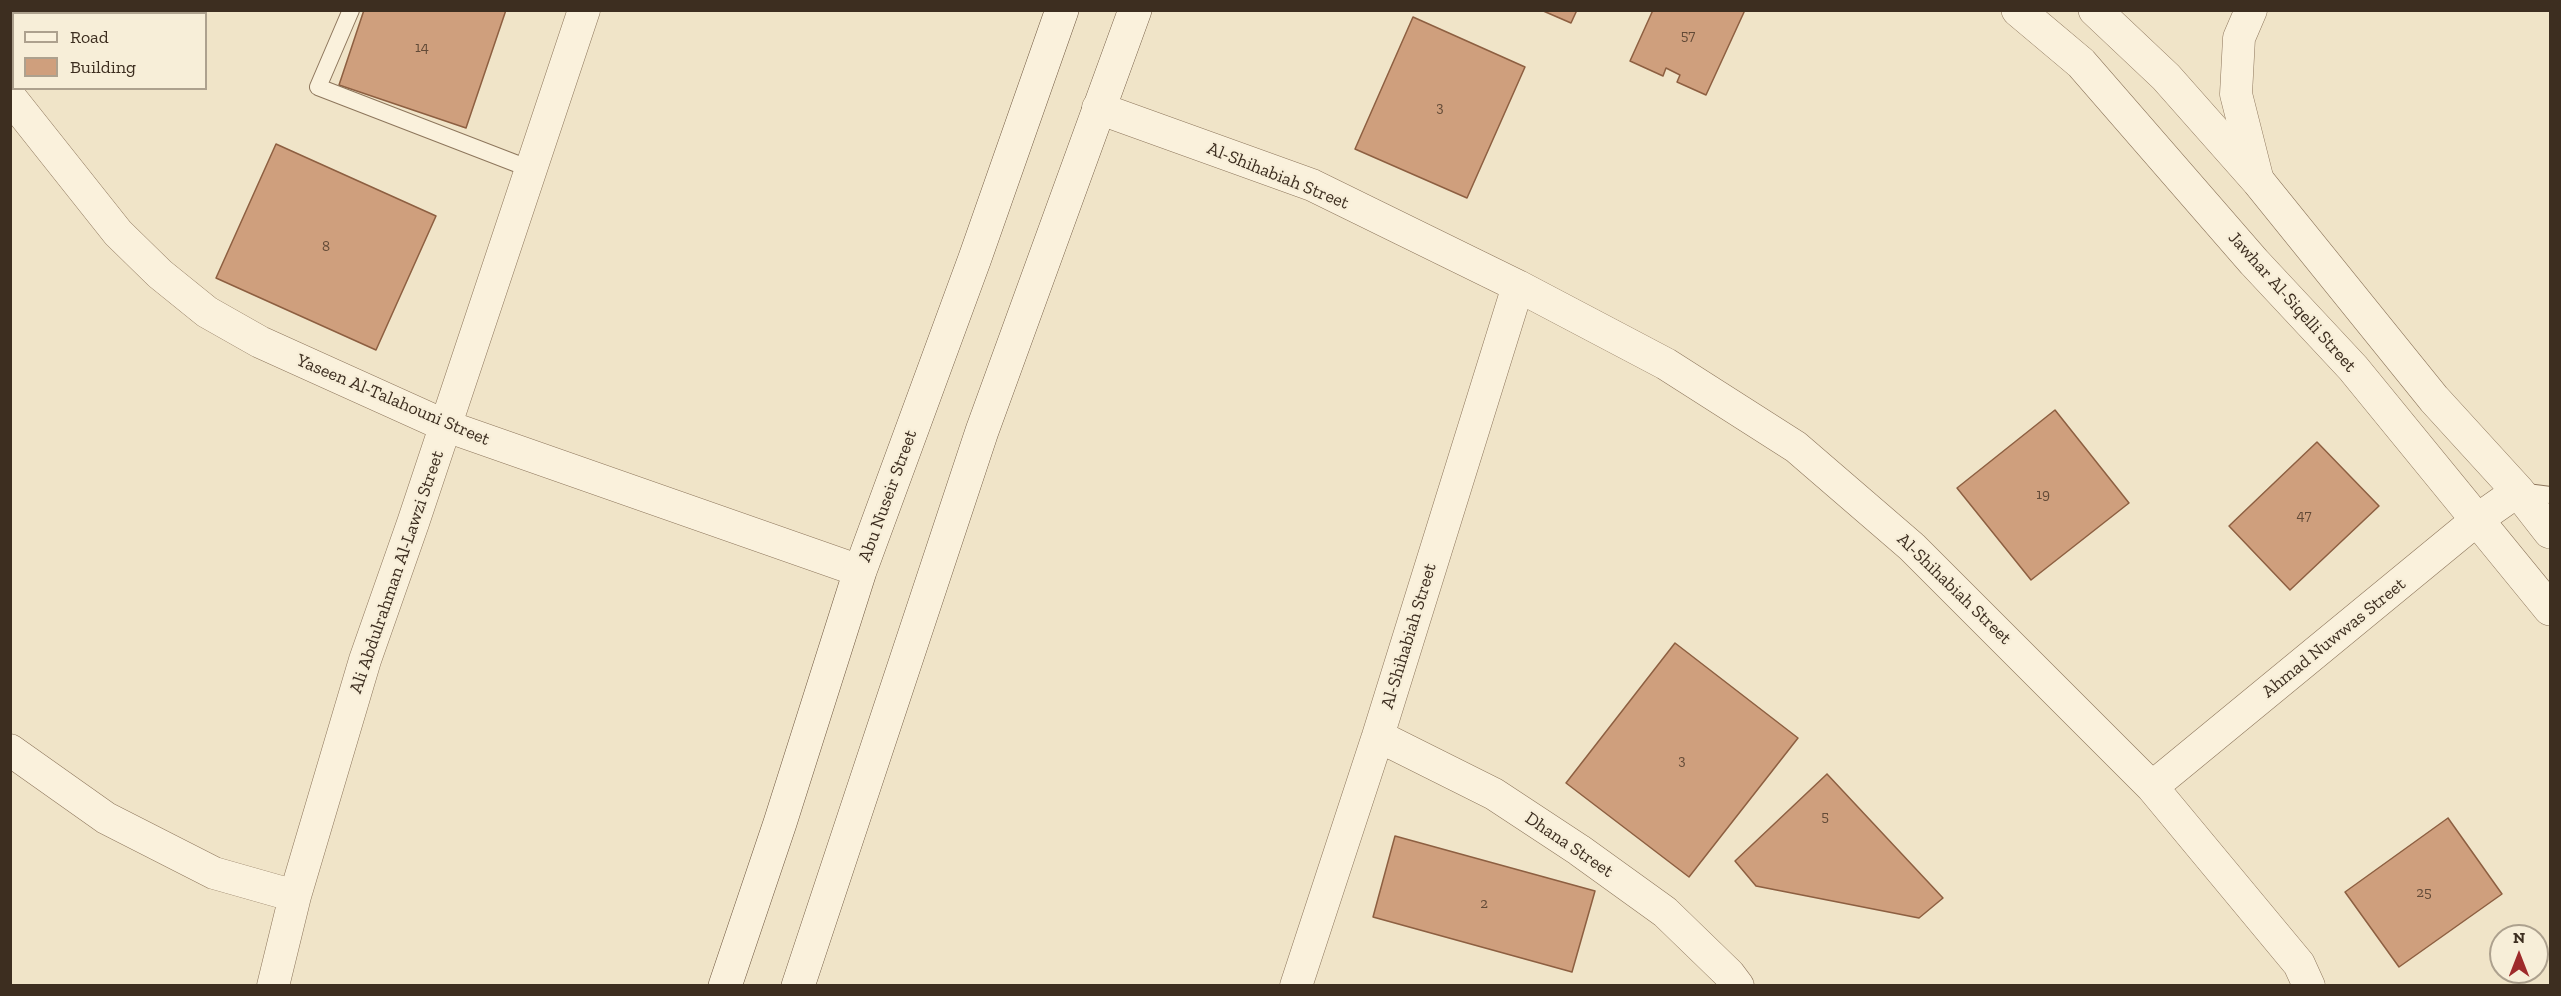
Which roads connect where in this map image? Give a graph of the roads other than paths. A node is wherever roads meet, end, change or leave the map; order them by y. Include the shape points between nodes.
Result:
1 (351, 10) edge
2 (584, 10) edge
3 (1062, 10) edge
4 (1135, 10) edge
5 (2018, 10) edge
6 (2095, 10) edge
7 (2251, 10) edge
8 (10, 97) edge
9 (1098, 108) junction
10 (533, 170) junction
11 (2258, 181) junction
12 (1518, 285) junction
13 (446, 426) junction
14 (2518, 491) junction
15 (2550, 495) edge
16 (2478, 519) junction
17 (2550, 532) edge
18 (860, 571) junction
19 (2550, 609) edge
20 (1378, 736) junction
21 (10, 750) edge
22 (2152, 787) junction
23 (295, 896) junction
24 (273, 986) edge
25 (725, 986) edge
26 (798, 986) edge
27 (1296, 986) edge
28 (1737, 986) edge
29 (2309, 986) edge

1 - 10 lane via 318,87
2 - 10 street, Ali Abdulrahman Al-Lawzi Street
3 - 18 main road, Abu Nuseir Street
4 - 9 main road
5 - 16 main road, Jawhar Al-Siqelli Street via 2081,63 2254,262 2353,368
6 - 11 main road via 2166,77
7 - 11 street via 2239,38 2236,94
8 - 13 street, Yaseen Al-Talahouni Street via 118,233 207,312 260,342
9 - 12 street, Al-Shihabiah Street via 1312,185
9 - 26 main road via 982,431
10 - 13 street, Ali Abdulrahman Al-Lawzi Street
11 - 14 main road via 2434,399
12 - 20 street, Al-Shihabiah Street
12 - 22 street, Al-Shihabiah Street via 1666,364 1796,447 1912,547
13 - 18 street, Yaseen Al-Talahouni Street
13 - 23 street, Ali Abdulrahman Al-Lawzi Street via 365,660
14 - 15 lane
14 - 16 street, Ahmad Nuwwas Street
14 - 17 main road
16 - 19 main road, Jawhar Al-Siqelli Street
16 - 22 street, Ahmad Nuwwas Street
18 - 25 main road, Abu Nuseir Street
20 - 27 street, Al-Shihabiah Street
20 - 28 street, Dhana Street via 1494,794 1579,849 1665,912
21 - 23 street via 106,818 214,873
22 - 29 street, Al-Shihabiah Street via 2299,964
23 - 24 street, Ali Abdulrahman Al-Lawzi Street

